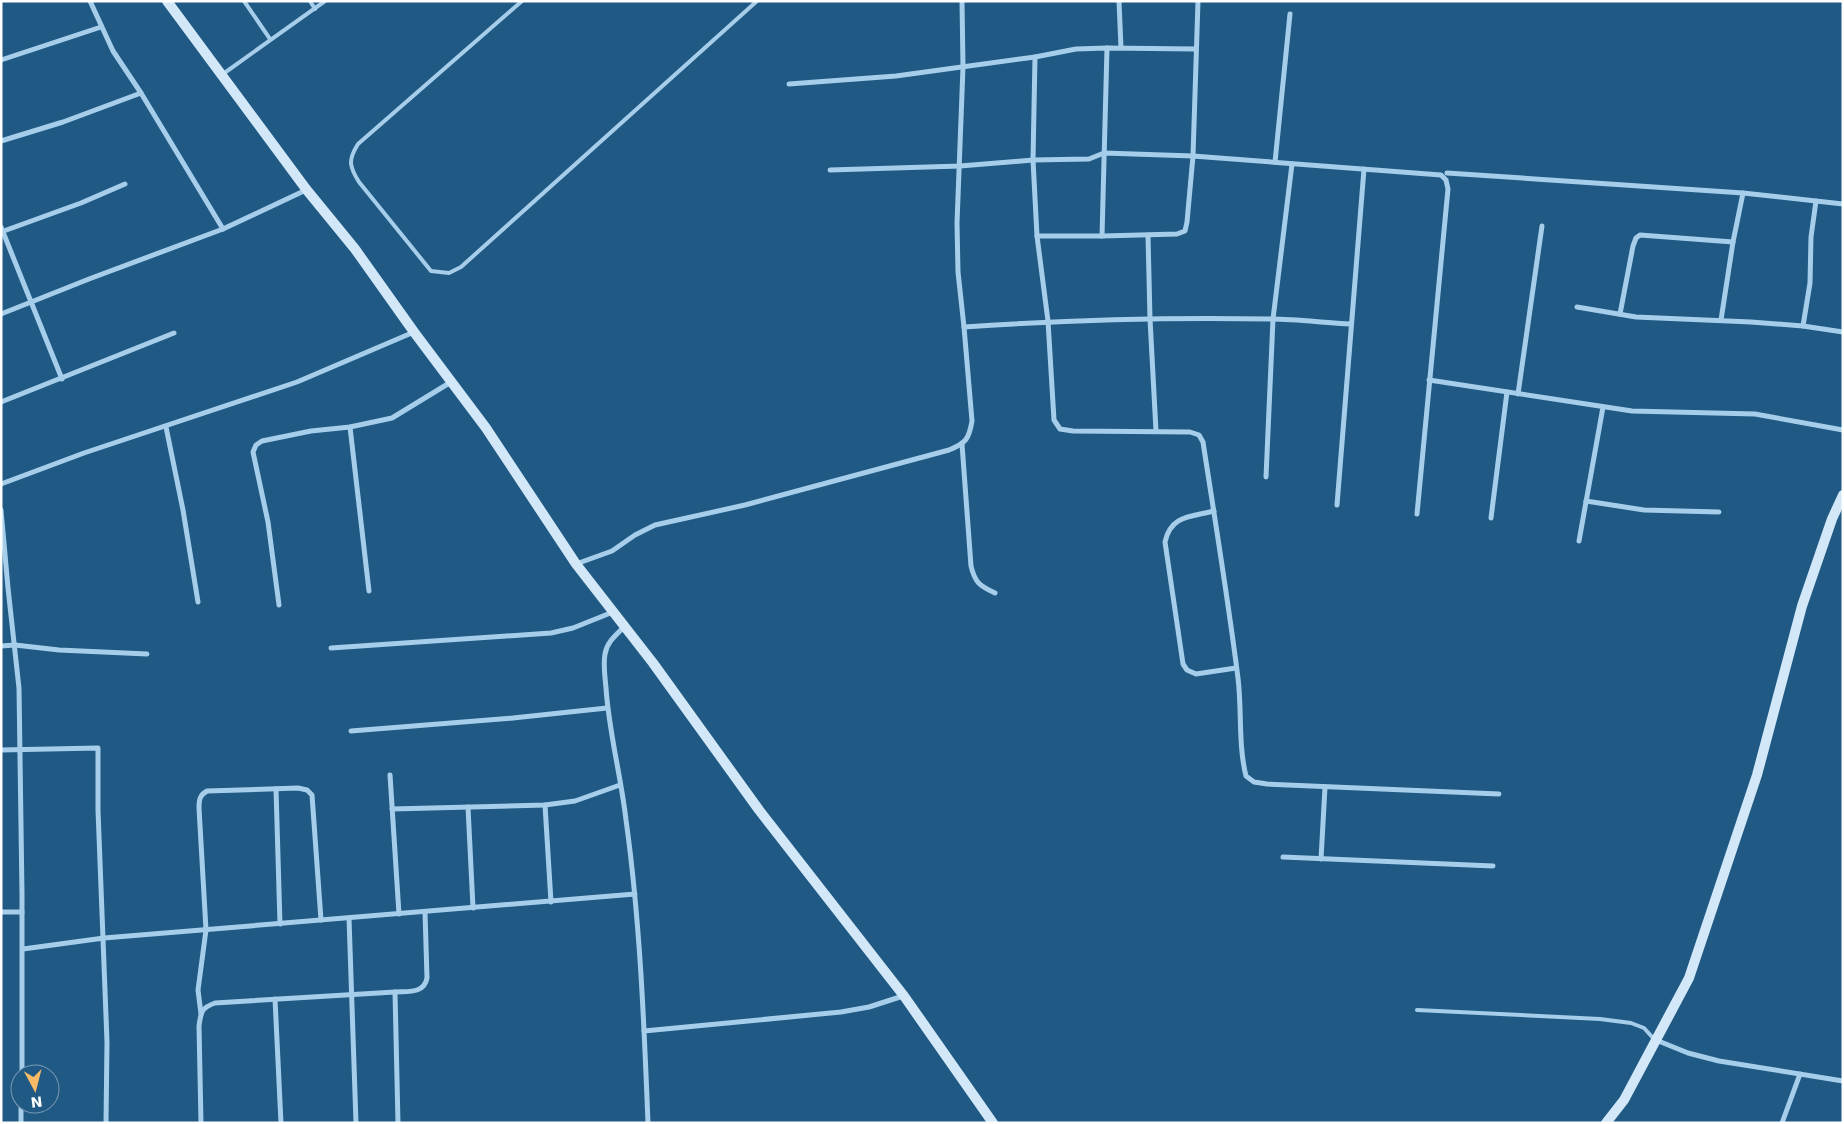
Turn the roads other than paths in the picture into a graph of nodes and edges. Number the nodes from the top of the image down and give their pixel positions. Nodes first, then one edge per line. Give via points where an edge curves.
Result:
1 (90, 1) edge
2 (167, 1) edge
3 (244, 1) edge
4 (310, 1) edge
5 (325, 1) edge
6 (522, 1) edge
7 (757, 1) edge
8 (962, 1) edge
9 (1119, 1) edge
10 (1198, 1) edge
11 (315, 8) junction
12 (1290, 14) dead end
13 (101, 27) junction
14 (270, 39) junction
15 (1107, 48) junction
16 (1121, 48) junction
17 (1196, 49) junction
18 (1035, 57) junction
19 (1, 60) edge
20 (963, 67) junction
21 (222, 74) junction
22 (789, 84) dead end
23 (141, 94) junction
24 (1, 141) edge
25 (1104, 153) junction
26 (1193, 156) junction
27 (1033, 160) junction
28 (1275, 162) junction
29 (1292, 164) junction
30 (960, 166) junction
31 (1364, 169) junction
32 (830, 170) dead end
33 (1447, 173) dead end
34 (125, 184) dead end
35 (306, 190) junction
36 (1743, 193) junction
37 (1816, 201) junction
38 (1843, 204) edge
39 (1542, 226) dead end
40 (223, 229) junction
41 (2, 230) edge
42 (1148, 235) junction
43 (1037, 236) junction
44 (1102, 236) junction
45 (1733, 242) junction
46 (32, 302) junction
47 (1577, 307) dead end
48 (1, 314) edge
49 (1620, 314) junction
50 (1150, 318) junction
51 (1273, 319) junction
52 (1721, 320) junction
53 (1048, 321) junction
54 (1351, 324) junction
55 (1803, 326) junction
56 (964, 327) junction
57 (414, 332) junction
58 (1843, 332) edge
59 (174, 333) dead end
60 (62, 379) junction
61 (1429, 380) junction
62 (451, 382) junction
63 (1507, 392) junction
64 (1518, 394) junction
65 (1, 402) edge
66 (1603, 407) junction
67 (166, 427) junction
68 (350, 427) junction
69 (1843, 430) edge
70 (1156, 432) junction
71 (962, 444) junction
72 (1266, 477) dead end
73 (1, 484) edge
74 (1843, 495) edge
75 (1586, 501) junction
76 (1336, 505) dead end
77 (1, 510) edge
78 (1214, 511) junction
79 (1719, 512) dead end
80 (1417, 514) dead end
81 (1491, 518) dead end
82 (1579, 541) dead end
83 (576, 564) junction
84 (368, 591) dead end
85 (995, 593) dead end
86 (198, 602) dead end
87 (279, 605) dead end
88 (614, 612) junction
89 (624, 626) junction
90 (15, 645) junction
91 (1, 646) edge
92 (331, 648) dead end
93 (147, 654) dead end
94 (1236, 668) junction
95 (607, 708) junction
96 (351, 730) dead end
97 (1, 750) edge
98 (20, 750) junction
99 (390, 775) dead end
100 (620, 785) junction
101 (1325, 787) junction
102 (276, 789) junction
103 (1500, 794) dead end
104 (545, 805) junction
105 (468, 808) junction
106 (392, 809) junction
107 (1283, 857) dead end
108 (1321, 859) junction
109 (1493, 866) dead end
110 (635, 894) junction
111 (551, 902) junction
112 (473, 908) junction
113 (1, 912) edge
114 (22, 912) junction
115 (425, 912) junction
116 (399, 914) junction
117 (349, 918) junction
118 (321, 920) junction
119 (280, 924) junction
120 (206, 930) junction
121 (104, 938) junction
122 (23, 949) junction
123 (395, 992) junction
124 (351, 995) junction
125 (904, 996) junction
126 (275, 999) junction
127 (1417, 1010) dead end
128 (201, 1014) junction
129 (644, 1031) junction
130 (1656, 1040) junction
131 (22, 1064) edge
132 (1800, 1074) junction
133 (1843, 1081) edge
134 (106, 1123) edge
135 (201, 1123) edge
136 (280, 1123) edge
137 (356, 1123) edge
138 (398, 1123) edge
139 (648, 1123) edge
140 (993, 1123) edge
141 (1606, 1123) edge
142 (1782, 1123) edge

1 - 13 street
2 - 21 street
3 - 14 lane
4 - 11 lane
5 - 11 lane
6 - 7 lane via 358,144 351,155 351,169 359,182 431,271 449,274 461,267
8 - 20 street
9 - 16 street
10 - 17 street
11 - 14 lane
12 - 28 street
13 - 19 street
13 - 23 street via 112,51
14 - 21 lane
15 - 16 street
15 - 18 street via 1076,49
15 - 25 street
16 - 17 street
17 - 26 street
18 - 20 street
18 - 27 street
20 - 22 street
20 - 30 street
21 - 35 street
23 - 24 street
23 - 40 street
25 - 26 street
25 - 27 street via 1089,159
25 - 44 street
26 - 28 street
26 - 42 street via 1185,231
27 - 30 street
27 - 43 street
28 - 29 street
29 - 31 street
29 - 51 street
30 - 32 street
30 - 56 street via 958,272
31 - 54 street
31 - 61 street via 1441,175 1446,180 1448,189
33 - 36 street
34 - 41 street
35 - 40 street
35 - 57 street via 355,249
36 - 37 street
36 - 45 street
37 - 38 street
37 - 55 street via 1810,283
39 - 64 street
40 - 46 street
41 - 46 street
42 - 44 street
42 - 50 street
43 - 44 street
43 - 53 street
45 - 49 street via 1640,235 1633,246
45 - 52 street
46 - 48 street
46 - 60 street
47 - 49 street
49 - 52 street
50 - 51 street
50 - 53 street
50 - 70 street
51 - 54 street
51 - 72 street
52 - 55 street
53 - 56 street
53 - 70 street via 1052,406 1054,420 1060,429 1073,432
54 - 76 street
55 - 58 street
56 - 71 street via 972,421 970,435
57 - 62 street
57 - 67 street via 297,382
59 - 60 street
60 - 65 street
61 - 63 street
61 - 80 street
62 - 68 street via 392,418
62 - 83 street via 486,428
63 - 64 street
63 - 81 street
64 - 66 street
66 - 69 street via 1632,411 1755,414
66 - 75 street
67 - 73 street
67 - 86 street
68 - 84 street
68 - 87 street via 262,441 253,452 268,522
70 - 78 street via 1199,435 1203,442
71 - 83 street via 745,505 655,525 612,550
71 - 85 street via 971,566 974,578 982,587
74 - 130 street via 1802,606 1757,775 1689,978
75 - 79 street via 1644,510
75 - 82 street
77 - 90 street
78 - 94 street
78 - 94 street via 1177,520 1167,531 1165,542 1183,664 1196,674
83 - 88 street
88 - 89 street
88 - 92 street via 551,633
89 - 95 street via 610,641 605,654
89 - 125 street via 759,810
90 - 91 street
90 - 93 street
90 - 98 street
94 - 101 street via 1246,776 1254,782 1267,784
95 - 96 street
95 - 100 street
97 - 98 street
98 - 114 street
98 - 121 street via 98,748
99 - 106 street
100 - 104 street via 575,802
100 - 110 street
101 - 103 street
101 - 108 street
102 - 118 street via 298,788 312,795
102 - 119 street
102 - 120 street via 207,791 199,800
104 - 105 street
104 - 111 street
105 - 106 street
105 - 112 street
106 - 116 street
107 - 108 street
108 - 109 street
110 - 111 street
110 - 129 street
111 - 112 street
112 - 115 street
113 - 114 street
114 - 122 street
115 - 116 street
115 - 123 street via 425,986
116 - 117 street
117 - 118 street
117 - 124 street
118 - 119 street
119 - 120 street
120 - 121 street
120 - 128 street via 198,990
121 - 122 street
121 - 134 street
122 - 131 street
123 - 124 street
123 - 138 street
124 - 126 street
124 - 137 street
125 - 129 street via 840,1012
125 - 140 street
126 - 128 street via 215,1003 206,1006
126 - 136 street
127 - 130 lane via 1608,1020 1644,1028
128 - 135 street
129 - 139 street
130 - 132 street via 1719,1061
130 - 141 street via 1624,1100
132 - 133 street
132 - 142 street

